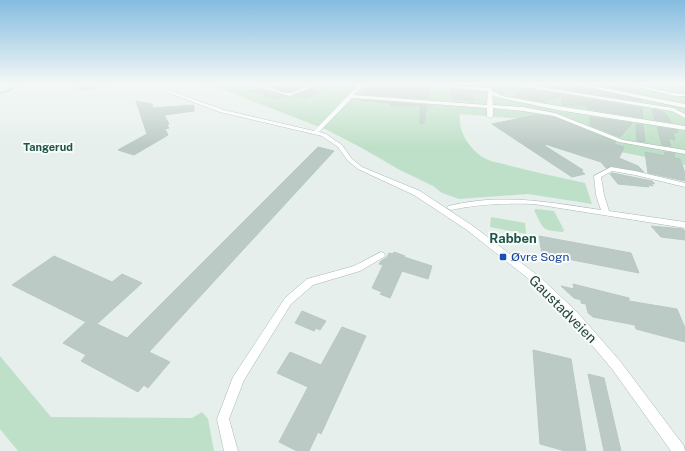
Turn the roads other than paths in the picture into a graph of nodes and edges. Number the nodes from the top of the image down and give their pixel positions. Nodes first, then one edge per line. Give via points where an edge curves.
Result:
1 (205, 105) edge
2 (342, 105) edge
3 (477, 105) edge
4 (544, 105) edge
5 (642, 105) edge
6 (490, 106) junction
7 (685, 106) edge
8 (673, 110) junction
9 (490, 116) dead end
10 (685, 116) edge
11 (685, 128) edge
12 (316, 132) junction
13 (685, 152) edge
14 (685, 185) edge
15 (451, 208) dead end
16 (606, 213) junction
17 (685, 225) edge
18 (381, 255) dead end
19 (231, 451) edge
20 (679, 451) edge

1 - 12 street, Gaustadveien
2 - 12 street
3 - 6 street
4 - 11 street
5 - 8 street
6 - 9 street
6 - 13 street via 523,108 548,114 621,141
7 - 8 street
8 - 10 street
12 - 20 street, Gaustadveien via 340,146 350,160 360,168 430,201 470,228 548,290 612,360
14 - 16 street via 629,172 607,170 597,176
15 - 16 street via 512,201
16 - 17 street
18 - 19 street via 357,269 310,282 288,301 239,377 224,419

